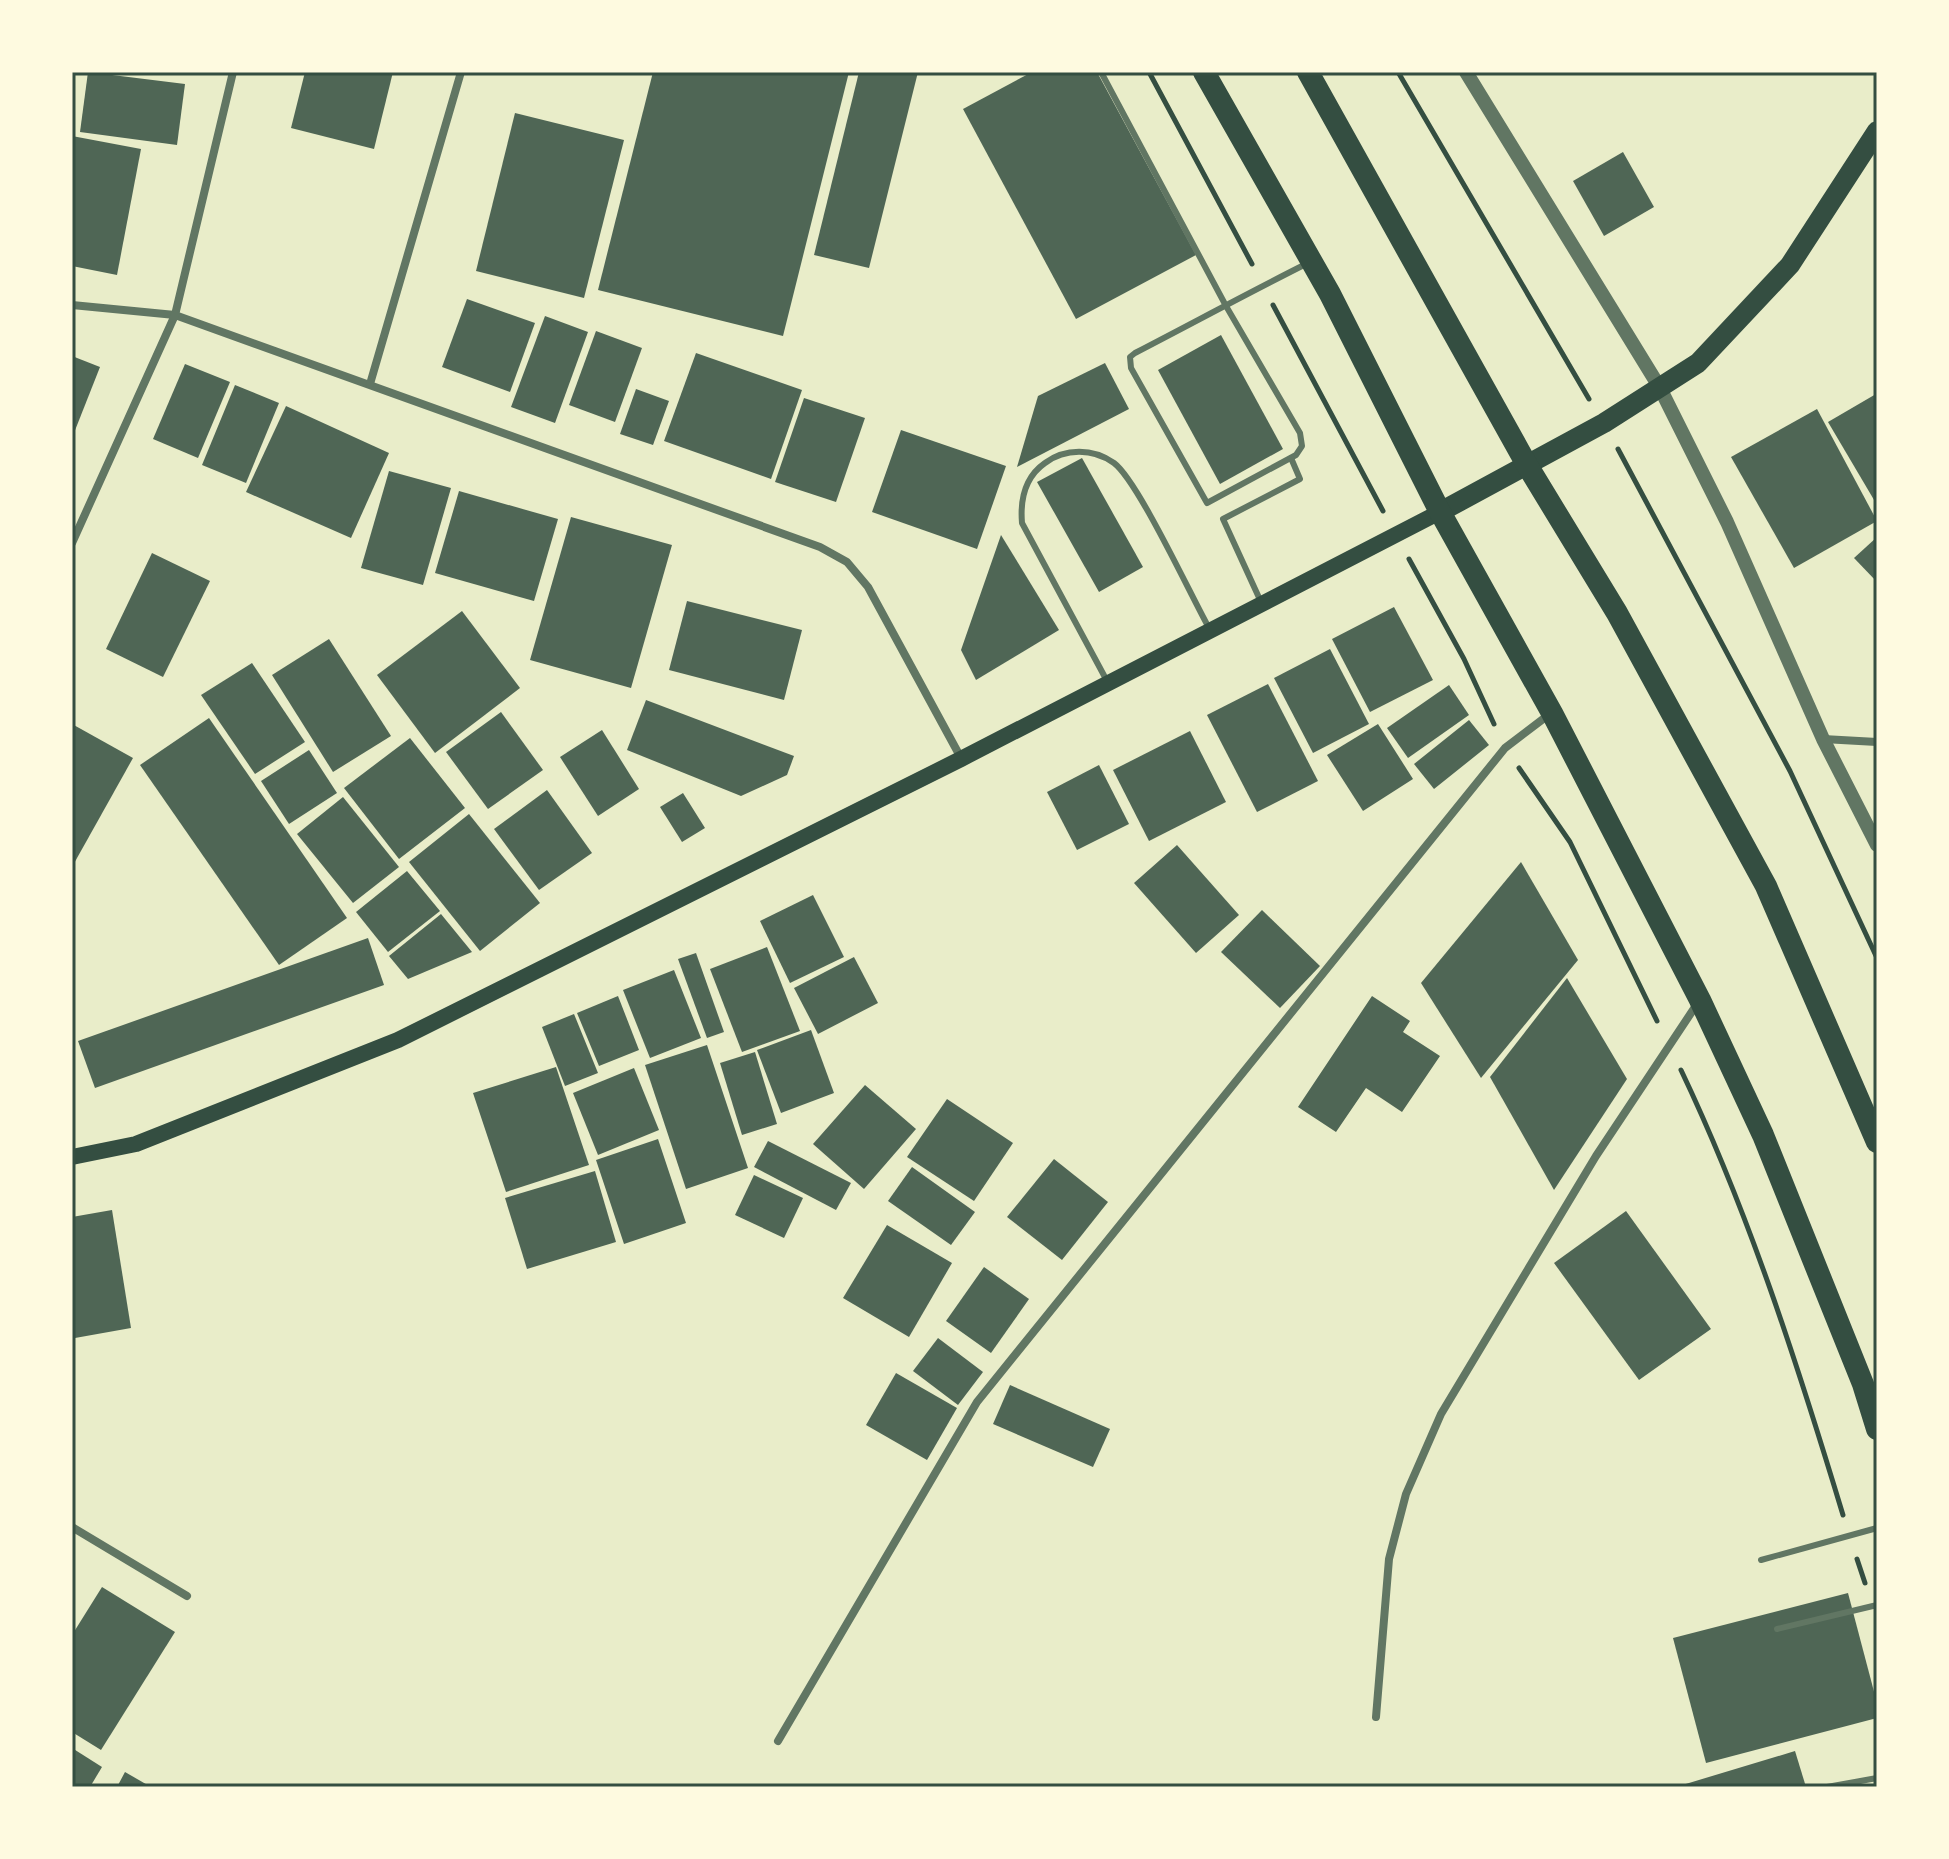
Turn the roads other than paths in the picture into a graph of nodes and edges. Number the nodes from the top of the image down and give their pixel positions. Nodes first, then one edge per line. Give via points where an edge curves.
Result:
1 (233, 72) edge
2 (461, 72) edge
3 (1101, 72) edge
4 (1204, 72) edge
5 (1308, 72) edge
6 (1466, 72) edge
7 (1877, 131) edge
8 (1311, 261) junction
9 (72, 305) edge
10 (1226, 306) junction
11 (175, 315) junction
12 (370, 384) junction
13 (1660, 388) junction
14 (1291, 458) junction
15 (1527, 465) junction
16 (1440, 512) junction
17 (72, 543) edge
18 (1263, 605) junction
19 (1211, 632) junction
20 (1109, 684) junction
21 (1552, 713) junction
22 (1823, 739) junction
23 (1877, 742) edge
24 (961, 759) junction
25 (1877, 845) edge
26 (1700, 1000) junction
27 (1877, 1142) edge
28 (72, 1157) edge
29 (1877, 1429) edge
30 (72, 1527) edge
31 (1877, 1528) edge
32 (1761, 1560) dead end
33 (187, 1596) dead end
34 (1875, 1606) edge
35 (1777, 1629) dead end
36 (1376, 1717) dead end
37 (778, 1741) dead end
38 (1877, 1778) edge
39 (1827, 1787) edge

1 - 11 street
2 - 12 street
3 - 10 lane
4 - 8 highway
5 - 15 highway
6 - 13 street
7 - 13 main road via 1790,265 1698,363
8 - 10 lane
8 - 16 highway
9 - 11 street
10 - 14 lane via 1300,433 1302,446
10 - 14 lane via 1135,353 1131,368 1207,503
11 - 12 street
11 - 17 street
12 - 24 street via 820,547 847,562 868,587
13 - 15 main road
13 - 22 street via 1727,522
14 - 18 lane via 1300,479 1223,519
15 - 16 main road
15 - 27 highway via 1617,613 1766,886
16 - 18 main road
16 - 21 highway
18 - 19 main road
19 - 20 main road
19 - 20 lane via 1124,473 1100,455 1084,451 1053,457 1030,477 1020,507 1022,523
20 - 24 main road
21 - 26 highway
21 - 37 street via 1505,748 977,1402
22 - 23 street
22 - 25 street
24 - 28 main road via 398,1040 136,1144
26 - 29 highway via 1763,1135
26 - 36 street via 1596,1156 1441,1414 1406,1494 1389,1559
30 - 33 street
31 - 32 lane
34 - 35 lane
38 - 39 lane

